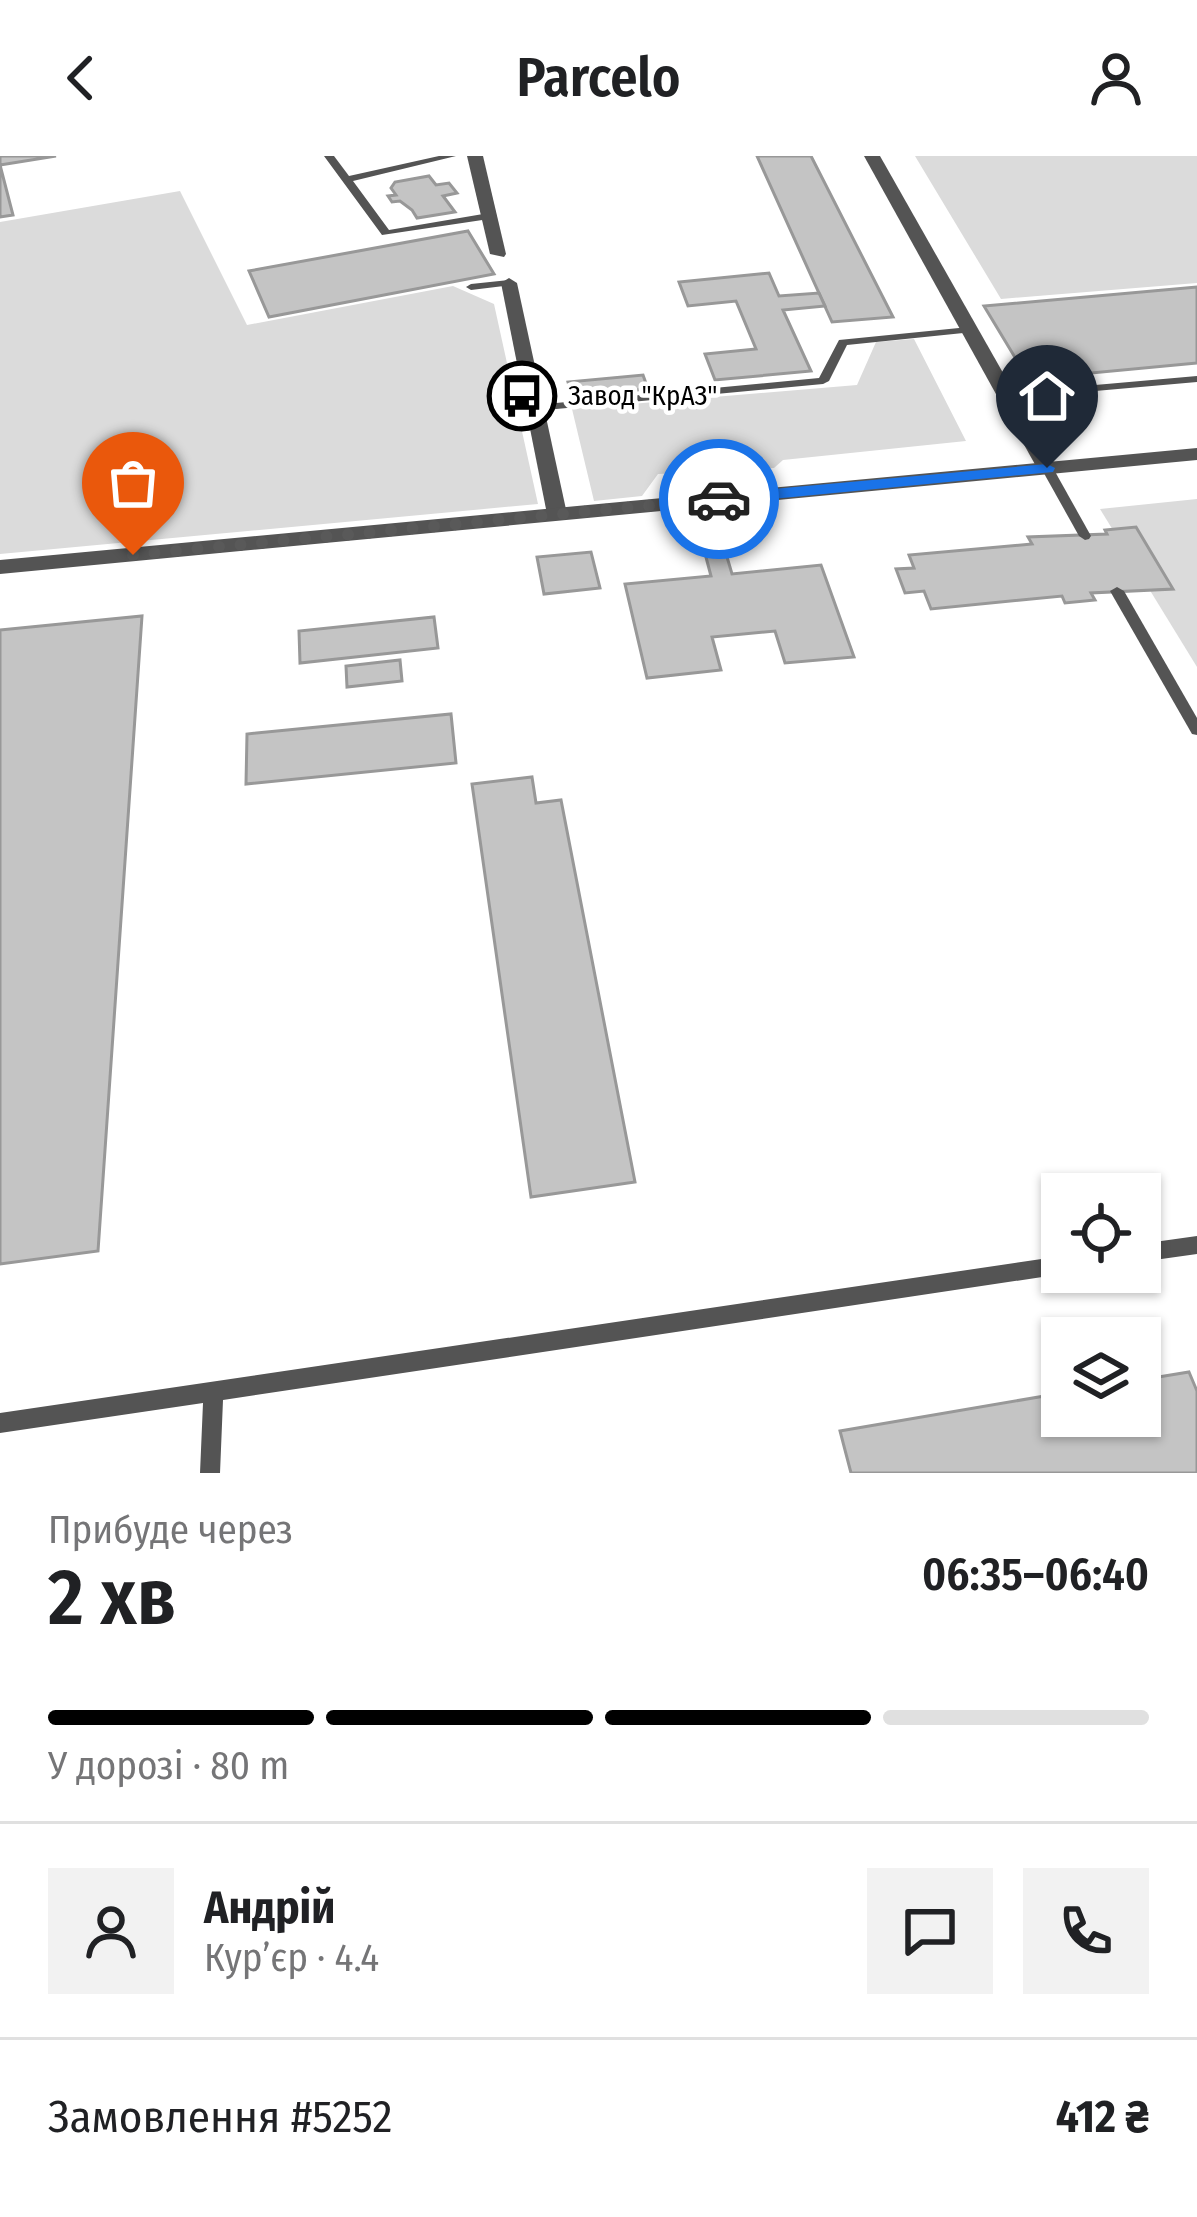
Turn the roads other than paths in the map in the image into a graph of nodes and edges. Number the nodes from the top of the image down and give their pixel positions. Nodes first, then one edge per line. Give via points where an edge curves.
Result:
1 (329, 156) edge
2 (451, 156) edge
3 (475, 156) edge
4 (872, 156) edge
5 (346, 180) junction
6 (489, 215) junction
7 (498, 254) dead end
8 (509, 283) joint
9 (471, 287) dead end
10 (969, 330) junction
11 (1197, 380) edge
12 (1006, 396) junction
13 (536, 407) junction
14 (1197, 454) edge
15 (1047, 468) junction
16 (557, 514) junction
17 (1085, 536) dead end
18 (0, 567) edge
19 (1117, 591) dead end
20 (1197, 730) edge
21 (1197, 1245) edge
22 (1161, 1250) edge
23 (1041, 1268) edge
24 (213, 1391) junction
25 (0, 1423) edge
26 (210, 1473) edge

1 - 5 lane
2 - 5 lane
3 - 6 street
4 - 10 street
5 - 6 lane via 386,233
6 - 7 street
8 - 9 lane
8 - 13 street
10 - 12 street
10 - 13 lane via 843,342 823,381
11 - 12 lane
12 - 15 street
13 - 16 street
14 - 15 street
15 - 16 street
15 - 17 lane
16 - 18 street
19 - 20 lane
21 - 22 lane
23 - 24 lane
24 - 25 lane
24 - 26 lane

